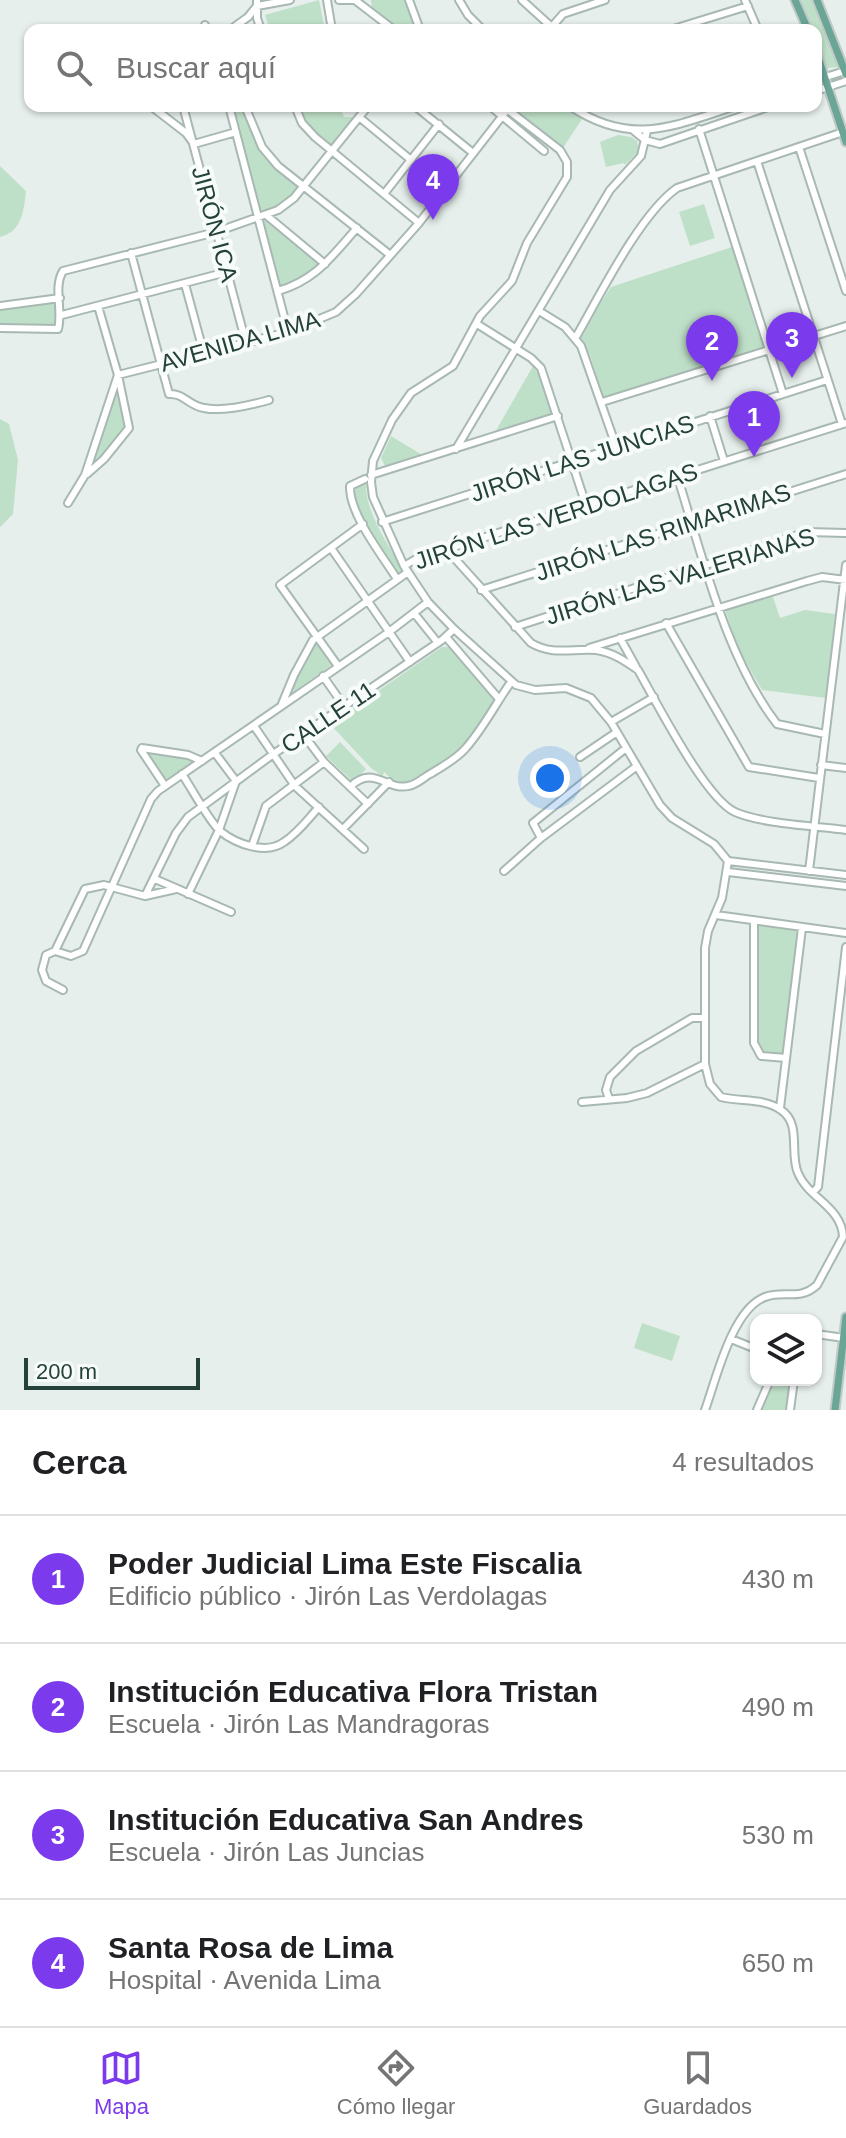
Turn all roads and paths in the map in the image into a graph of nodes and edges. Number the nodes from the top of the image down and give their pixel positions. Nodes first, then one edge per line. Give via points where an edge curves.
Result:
1 (290, 0) edge
2 (327, 0) edge
3 (339, 0) edge
4 (354, 0) edge
5 (409, 0) edge
6 (459, 0) edge
7 (522, 0) edge
8 (605, 0) edge
9 (795, 0) edge
10 (817, 0) edge
11 (257, 3) edge
12 (747, 3) edge
13 (238, 24) edge
14 (259, 24) edge
15 (331, 24) edge
16 (386, 24) edge
17 (418, 24) edge
18 (477, 24) edge
19 (547, 24) edge
20 (556, 24) edge
21 (687, 24) edge
22 (756, 24) edge
23 (805, 24) edge
24 (822, 67) edge
25 (846, 73) edge
26 (826, 77) junction
27 (822, 78) edge
28 (846, 81) edge
29 (829, 87) junction
30 (822, 89) edge
31 (159, 112) edge
32 (185, 112) edge
33 (231, 112) edge
34 (247, 112) edge
35 (297, 112) edge
36 (363, 112) edge
37 (423, 112) edge
38 (503, 112) edge
39 (505, 112) edge
40 (505, 112) edge
41 (581, 112) edge
42 (717, 112) edge
43 (752, 112) edge
44 (359, 117) junction
45 (439, 124) junction
46 (699, 129) junction
47 (634, 131) junction
48 (647, 131) junction
49 (236, 132) junction
50 (843, 132) junction
51 (645, 140) junction
52 (846, 142) edge
53 (194, 144) junction
54 (799, 147) junction
55 (332, 150) junction
56 (544, 151) dead end
57 (473, 153) junction
58 (411, 160) junction
59 (757, 161) junction
60 (712, 175) junction
61 (303, 186) junction
62 (384, 194) junction
63 (262, 216) junction
64 (419, 223) junction
65 (357, 228) junction
66 (216, 232) junction
67 (131, 253) junction
68 (389, 254) junction
69 (325, 264) junction
70 (227, 272) junction
71 (185, 284) junction
72 (278, 291) junction
73 (846, 291) edge
74 (142, 295) junction
75 (60, 298) junction
76 (0, 306) edge
77 (98, 306) junction
78 (539, 311) junction
79 (62, 315) junction
80 (477, 324) junction
81 (846, 326) edge
82 (0, 328) edge
83 (288, 332) junction
84 (813, 336) junction
85 (576, 337) junction
86 (246, 343) junction
87 (517, 350) junction
88 (769, 350) junction
89 (204, 354) junction
90 (159, 365) junction
91 (118, 375) junction
92 (827, 380) junction
93 (783, 394) junction
94 (269, 400) dead end
95 (602, 402) junction
96 (558, 416) junction
97 (710, 416) junction
98 (844, 424) edge
99 (616, 446) junction
100 (456, 449) junction
101 (572, 461) junction
102 (724, 461) junction
103 (846, 474) edge
104 (85, 475) junction
105 (677, 475) junction
106 (368, 477) junction
107 (68, 503) dead end
108 (586, 505) junction
109 (382, 522) junction
110 (692, 522) junction
111 (363, 524) junction
112 (846, 533) edge
113 (331, 548) junction
114 (447, 550) junction
115 (846, 565) edge
116 (706, 566) junction
117 (406, 569) junction
118 (397, 579) junction
119 (845, 580) edge
120 (481, 590) junction
121 (367, 602) junction
122 (428, 602) junction
123 (720, 609) junction
124 (414, 613) junction
125 (666, 623) junction
126 (515, 627) junction
127 (454, 629) junction
128 (389, 632) junction
129 (317, 637) junction
130 (446, 637) junction
131 (620, 638) junction
132 (438, 643) junction
133 (586, 650) junction
134 (410, 662) junction
135 (338, 666) junction
136 (638, 670) junction
137 (323, 676) junction
138 (511, 682) junction
139 (654, 697) junction
140 (499, 699) junction
141 (282, 705) junction
142 (344, 706) junction
143 (611, 722) junction
144 (254, 726) junction
145 (617, 732) junction
146 (303, 734) junction
147 (825, 734) junction
148 (626, 748) junction
149 (215, 753) junction
150 (272, 755) junction
151 (580, 757) dead end
152 (202, 761) junction
153 (324, 762) junction
154 (821, 765) junction
155 (637, 766) junction
156 (846, 768) edge
157 (182, 774) junction
158 (819, 778) junction
159 (236, 781) junction
160 (389, 782) junction
161 (165, 786) junction
162 (295, 786) junction
163 (350, 787) junction
164 (368, 804) junction
165 (204, 806) junction
166 (319, 807) junction
167 (814, 826) junction
168 (343, 829) junction
169 (219, 830) junction
170 (846, 830) edge
171 (541, 838) junction
172 (252, 846) junction
173 (364, 849) dead end
174 (728, 861) junction
175 (504, 871) dead end
176 (809, 871) junction
177 (728, 872) junction
178 (846, 875) edge
179 (155, 879) junction
180 (114, 886) junction
181 (846, 886) edge
182 (176, 889) junction
183 (188, 894) junction
184 (145, 896) junction
185 (231, 912) dead end
186 (716, 915) junction
187 (754, 921) junction
188 (802, 928) junction
189 (846, 933) edge
190 (846, 947) edge
191 (55, 951) junction
192 (63, 990) dead end
193 (704, 1018) junction
194 (835, 1042) junction
195 (846, 1044) edge
196 (786, 1058) junction
197 (705, 1064) junction
198 (609, 1099) junction
199 (582, 1102) dead end
200 (780, 1108) junction
201 (813, 1192) junction
202 (846, 1317) edge
203 (822, 1335) edge
204 (844, 1338) junction
205 (731, 1339) junction
206 (750, 1347) edge
207 (767, 1386) edge
208 (793, 1386) edge
209 (705, 1410) edge
210 (757, 1410) edge
211 (790, 1410) edge
212 (835, 1410) edge

1 - 11 street
2 - 15 street
3 - 4 street
4 - 16 street
5 - 17 street
6 - 18 street
7 - 19 street
8 - 20 street via 563,14
9 - 23 main road
10 - 25 main road
11 - 13 street
11 - 14 street
12 - 21 street
12 - 22 street
24 - 26 main road
25 - 26 street
26 - 27 street
26 - 29 main road
28 - 29 street
29 - 30 street
29 - 50 main road
31 - 53 street
32 - 53 street, JIRÓN ICA
33 - 49 street
34 - 61 street via 262,147
35 - 55 street via 302,123
36 - 44 street
37 - 45 street
38 - 57 street, AVENIDA LIMA
39 - 56 street
40 - 80 street via 560,150 567,177 527,243 512,281
41 - 47 street via 606,126
42 - 48 street
43 - 46 street
44 - 55 street
44 - 58 street
45 - 57 street
45 - 58 street
46 - 51 street via 660,144
46 - 60 street
47 - 48 street
47 - 51 street
48 - 51 street
49 - 53 street
49 - 63 street
50 - 52 main road
50 - 54 street
51 - 78 street via 641,156 617,179
53 - 66 street, JIRÓN ICA
54 - 59 street
54 - 73 street
55 - 61 street
55 - 62 street
57 - 64 street, AVENIDA LIMA
58 - 62 street
59 - 60 street
59 - 84 street
60 - 85 street via 677,188 656,206
60 - 88 street
61 - 63 street via 286,205
61 - 65 street
62 - 64 street
63 - 66 street
63 - 69 street
63 - 72 street
64 - 68 street, AVENIDA LIMA
65 - 68 street
65 - 69 street
66 - 67 street
66 - 70 street, JIRÓN ICA
67 - 74 street
67 - 75 street via 63,271
68 - 83 street, AVENIDA LIMA via 336,312
69 - 72 street via 300,285
70 - 71 street
70 - 86 street, JIRÓN ICA
71 - 74 street
71 - 89 street
72 - 83 street
74 - 77 street
74 - 90 street
75 - 76 street
75 - 79 street
77 - 79 street
77 - 91 street
78 - 85 street
78 - 87 street
79 - 82 street via 58,329
80 - 87 street
80 - 106 street via 453,366 411,393 397,412
81 - 84 street
83 - 86 street, AVENIDA LIMA
84 - 88 street
84 - 92 street
85 - 95 street
86 - 89 street, AVENIDA LIMA
87 - 96 street via 541,368
87 - 100 street
88 - 93 street
88 - 95 street
89 - 90 street, AVENIDA LIMA
90 - 91 street, AVENIDA LIMA
90 - 94 street via 169,394 204,408
91 - 104 street
91 - 104 street via 129,428
92 - 93 street, JIRÓN LAS JUNCIAS
92 - 98 street
93 - 97 street, JIRÓN LAS JUNCIAS
95 - 99 street
96 - 100 street
96 - 101 street
97 - 99 street, JIRÓN LAS JUNCIAS
97 - 102 street
98 - 102 street, JIRÓN LAS VERDOLAGAS
99 - 101 street, JIRÓN LAS JUNCIAS
100 - 106 street
101 - 108 street
101 - 109 street, JIRÓN LAS JUNCIAS
102 - 105 street, JIRÓN LAS VERDOLAGAS
103 - 110 street, JIRÓN LAS RIMARIMAS
104 - 107 street
105 - 108 street, JIRÓN LAS VERDOLAGAS
105 - 110 street
106 - 109 street
106 - 111 street via 350,490
108 - 114 street, JIRÓN LAS VERDOLAGAS
109 - 117 street
110 - 116 street
110 - 120 street, JIRÓN LAS RIMARIMAS
111 - 113 street
111 - 118 street
112 - 116 street, JIRÓN LAS VALERIANAS via 807,532
113 - 121 street
113 - 129 street via 280,585
114 - 117 street, JIRÓN LAS VERDOLAGAS
114 - 120 street
115 - 119 street
116 - 123 street
116 - 126 street, JIRÓN LAS VALERIANAS
117 - 118 street, JIRÓN LAS VERDOLAGAS
117 - 122 street
118 - 121 street, JIRÓN LAS VERDOLAGAS
119 - 123 street via 822,577
119 - 147 street
120 - 126 street
121 - 128 street
121 - 129 street, JIRÓN LAS VERDOLAGAS
122 - 124 street
122 - 127 street
123 - 125 street
123 - 147 street via 731,645 774,721 781,727
124 - 128 street
124 - 132 street
125 - 131 street
125 - 158 street via 749,767
126 - 133 street via 540,648
127 - 130 street, CALLE 11
127 - 138 street
128 - 134 street
128 - 135 street
129 - 135 street
129 - 141 street
130 - 132 street, CALLE 11
130 - 140 street
131 - 133 street
131 - 136 street
132 - 134 street, CALLE 11
133 - 136 street via 611,654
134 - 142 street, CALLE 11
135 - 137 street
136 - 139 street
137 - 141 street
137 - 142 street
138 - 140 street
138 - 143 street via 528,689 575,690 596,702
139 - 143 street
139 - 167 street via 718,801 742,815
140 - 160 street via 455,757 409,786
141 - 144 street
142 - 146 street, CALLE 11
143 - 145 street
144 - 149 street
144 - 150 street
145 - 148 street
145 - 151 street
146 - 150 street, CALLE 11
146 - 153 street
147 - 154 street
148 - 155 street
148 - 171 street via 533,823
149 - 152 street
149 - 159 street
150 - 159 street, CALLE 11
150 - 162 street
152 - 157 street
152 - 161 street via 142,748
153 - 162 street
153 - 163 street
154 - 156 street
154 - 158 street
155 - 171 street
155 - 174 street via 665,811 714,844
157 - 161 street
157 - 165 street
158 - 167 street
159 - 165 street, CALLE 11
159 - 169 street
160 - 163 street via 367,777
160 - 164 street
161 - 180 street via 151,799
162 - 166 street
162 - 172 street via 266,806
163 - 164 street
164 - 168 street
165 - 169 street
165 - 179 street, CALLE 11 via 183,823
166 - 168 street
166 - 172 street via 284,843
167 - 170 street
167 - 176 street
168 - 173 street
169 - 172 street
169 - 183 street
171 - 175 street
174 - 176 street
174 - 177 street
176 - 178 street
177 - 181 street
177 - 186 street
179 - 182 street
179 - 184 street, CALLE 11
180 - 184 street
180 - 191 street via 82,892
180 - 191 street via 83,951 71,956
182 - 183 street
182 - 184 street
183 - 185 street
186 - 187 street
186 - 193 street via 705,948
187 - 188 street
187 - 196 street via 754,1043 761,1056
188 - 189 street
188 - 196 street
190 - 194 street
191 - 192 street via 46,955 42,970 46,981
193 - 197 street
193 - 198 street via 692,1018 636,1051 610,1077
194 - 195 street
194 - 201 street via 818,1187
196 - 200 street
197 - 198 street via 647,1093
197 - 200 street via 710,1084 721,1097
198 - 199 street
200 - 201 street via 793,1129 797,1173
201 - 205 street via 840,1222 841,1245 812,1290 759,1300
202 - 204 main road
203 - 204 street
204 - 212 main road
205 - 206 street
205 - 209 street
207 - 210 street
208 - 211 street

